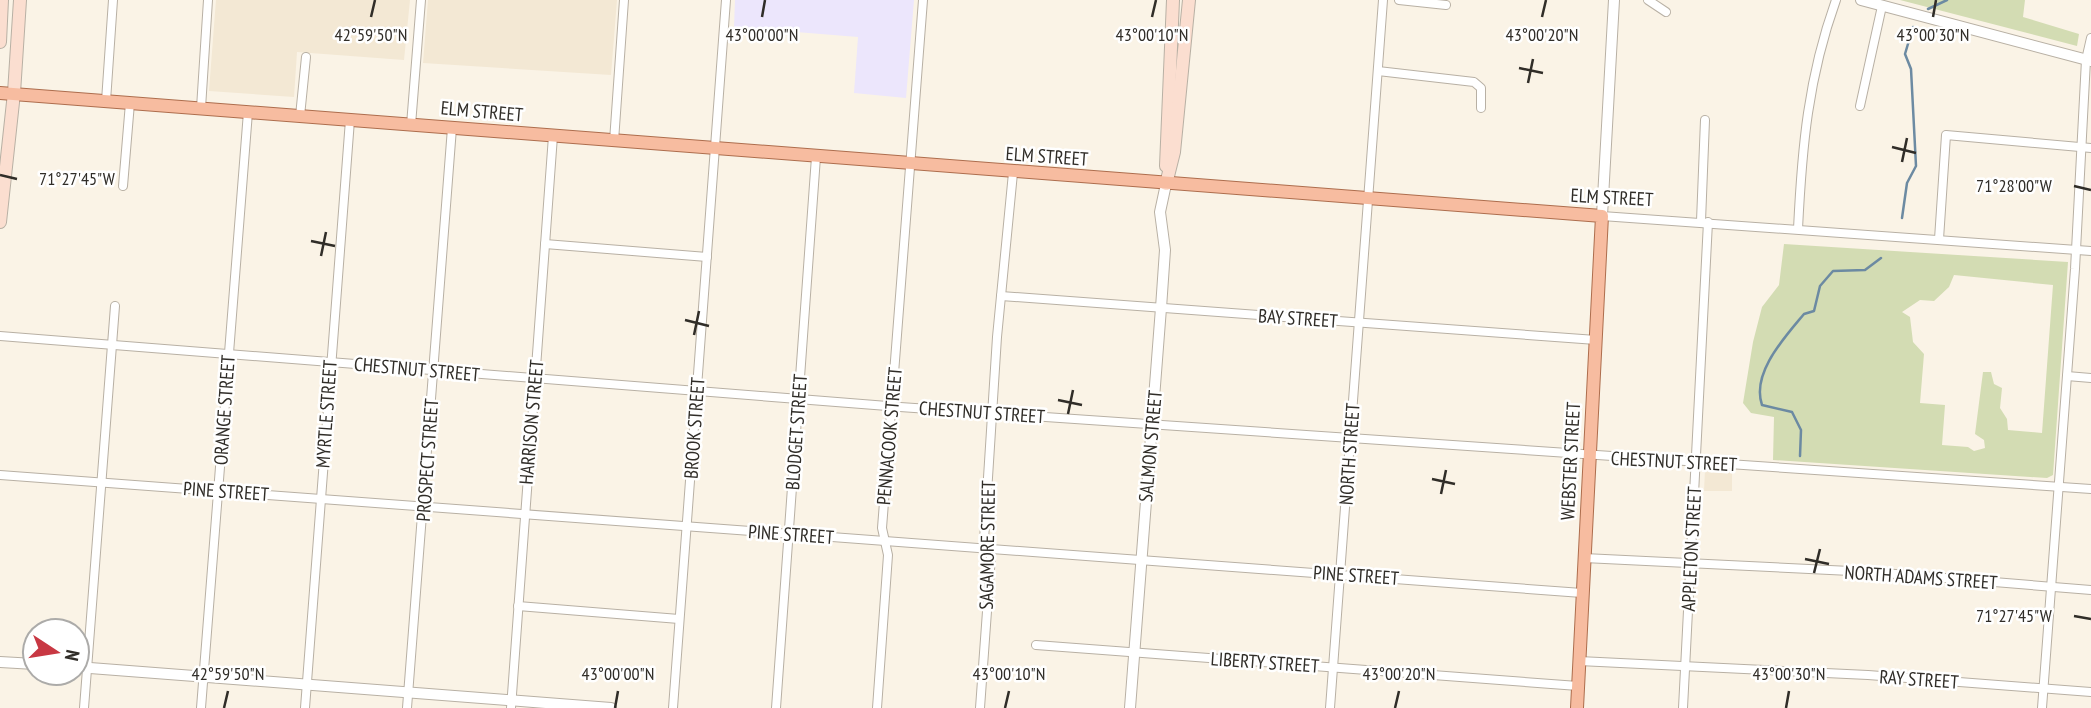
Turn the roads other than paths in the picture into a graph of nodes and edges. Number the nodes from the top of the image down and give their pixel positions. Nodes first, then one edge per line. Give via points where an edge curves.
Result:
1 (2, 0) edge
2 (20, 0) edge
3 (113, 0) edge
4 (208, 0) edge
5 (421, 0) edge
6 (624, 0) edge
7 (726, 0) edge
8 (923, 0) edge
9 (1173, 0) edge
10 (1189, 0) edge
11 (1384, 0) edge
12 (1398, 0) edge
13 (1614, 0) edge
14 (1648, 0) edge
15 (1836, 0) edge
16 (1861, 0) edge
17 (1446, 5) dead end
18 (1882, 6) junction
19 (1666, 12) dead end
20 (2091, 38) edge
21 (0, 41) edge
22 (306, 57) dead end
23 (2088, 61) edge
24 (1378, 71) junction
25 (0, 93) edge
26 (14, 93) junction
27 (106, 101) junction
28 (130, 103) junction
29 (1860, 106) dead end
30 (201, 108) junction
31 (1481, 108) dead end
32 (248, 112) junction
33 (300, 117) junction
34 (350, 120) junction
35 (1705, 120) dead end
36 (411, 125) junction
37 (452, 128) junction
38 (553, 136) junction
39 (614, 141) junction
40 (714, 148) junction
41 (2087, 148) edge
42 (816, 157) junction
43 (911, 164) junction
44 (1013, 173) junction
45 (1166, 184) junction
46 (123, 186) dead end
47 (1368, 200) junction
48 (1602, 216) junction
49 (0, 222) edge
50 (1704, 222) junction
51 (1798, 229) junction
52 (1938, 239) junction
53 (545, 244) junction
54 (2076, 250) junction
55 (2091, 251) edge
56 (706, 257) junction
57 (1000, 296) junction
58 (115, 306) dead end
59 (1161, 308) junction
60 (1359, 323) junction
61 (0, 336) edge
62 (1595, 340) junction
63 (112, 344) junction
64 (229, 354) junction
65 (330, 362) junction
66 (433, 370) junction
67 (2067, 376) junction
68 (2091, 378) edge
69 (535, 379) junction
70 (697, 391) junction
71 (799, 399) junction
72 (891, 406) junction
73 (991, 413) junction
74 (1152, 423) junction
75 (1350, 439) junction
76 (1590, 456) junction
77 (1696, 461) junction
78 (0, 475) edge
79 (100, 482) junction
80 (2059, 486) junction
81 (2091, 489) edge
82 (218, 490) junction
83 (320, 498) junction
84 (423, 506) junction
85 (524, 513) junction
86 (686, 526) junction
87 (789, 534) junction
88 (884, 541) junction
89 (987, 548) junction
90 (1584, 558) junction
91 (1141, 560) junction
92 (1690, 563) junction
93 (1340, 574) junction
94 (2052, 587) junction
95 (2091, 590) edge
96 (1582, 593) junction
97 (518, 606) junction
98 (87, 617) edge
99 (679, 619) junction
100 (1036, 645) dead end
101 (1134, 653) junction
102 (1579, 661) junction
103 (0, 662) edge
104 (21, 663) edge
105 (1333, 667) junction
106 (1685, 667) junction
107 (91, 669) edge
108 (204, 677) junction
109 (307, 686) junction
110 (83, 687) edge
111 (1578, 687) junction
112 (2044, 688) junction
113 (2091, 692) edge
114 (409, 693) junction
115 (511, 704) edge
116 (84, 708) edge
117 (201, 708) edge
118 (305, 708) edge
119 (408, 708) edge
120 (611, 708) edge
121 (673, 708) edge
122 (776, 708) edge
123 (877, 708) edge
124 (980, 708) edge
125 (1130, 708) edge
126 (1330, 708) edge
127 (1577, 708) edge
128 (1683, 708) edge
129 (2042, 708) edge

1 - 21 main road
2 - 26 main road
3 - 27 street
4 - 30 street
5 - 36 street
6 - 39 street
7 - 40 street, BROOK STREET
8 - 43 street, PENNACOOK STREET
9 - 45 main road
10 - 45 main road via 1174,152
11 - 24 street, NORTH STREET
12 - 17 street
13 - 48 street
14 - 19 street
15 - 51 street via 1808,97
16 - 18 street
18 - 23 street
18 - 29 street
20 - 23 street
22 - 33 street
23 - 41 street
24 - 31 street via 1474,82 1481,88
24 - 47 street, NORTH STREET
25 - 26 main road, ELM STREET
26 - 27 main road, ELM STREET
26 - 49 main road
27 - 28 main road, ELM STREET
28 - 30 main road, ELM STREET
28 - 46 street
30 - 32 main road, ELM STREET
32 - 33 main road, ELM STREET
32 - 64 street, ORANGE STREET
33 - 34 main road, ELM STREET
34 - 36 main road, ELM STREET
34 - 65 street, MYRTLE STREET
35 - 50 street, APPLETON STREET
36 - 37 main road, ELM STREET
37 - 38 main road, ELM STREET
37 - 66 street, PROSPECT STREET
38 - 39 main road, ELM STREET
38 - 53 street, HARRISON STREET
39 - 40 main road, ELM STREET
40 - 42 main road, ELM STREET
40 - 56 street, BROOK STREET
41 - 52 street via 1946,135
41 - 54 street
42 - 43 main road, ELM STREET
42 - 71 street, BLODGET STREET
43 - 44 main road, ELM STREET
43 - 72 street, PENNACOOK STREET
44 - 45 main road, ELM STREET
44 - 57 street, SAGAMORE STREET
45 - 47 main road, ELM STREET
45 - 59 street, SALMON STREET via 1160,212 1165,250
47 - 48 main road, ELM STREET
47 - 60 street, NORTH STREET
48 - 50 street, ELM STREET
48 - 62 main road, WEBSTER STREET
50 - 51 street, ELM STREET
50 - 77 street, APPLETON STREET
51 - 52 street, ELM STREET
52 - 54 street, ELM STREET
53 - 56 street
53 - 69 street, HARRISON STREET
54 - 55 street, ELM STREET
54 - 67 street
56 - 70 street, BROOK STREET
57 - 59 street, BAY STREET
57 - 73 street, SAGAMORE STREET
58 - 63 street
59 - 60 street, BAY STREET
59 - 74 street, SALMON STREET
60 - 62 street, BAY STREET
60 - 75 street, NORTH STREET
61 - 63 street, CHESTNUT STREET
62 - 76 main road, WEBSTER STREET
63 - 64 street, CHESTNUT STREET
63 - 79 street
64 - 65 street, CHESTNUT STREET
64 - 82 street, ORANGE STREET
65 - 66 street, CHESTNUT STREET
65 - 83 street, MYRTLE STREET
66 - 69 street, CHESTNUT STREET
66 - 84 street, PROSPECT STREET
67 - 68 street
67 - 80 street
69 - 70 street, CHESTNUT STREET
69 - 85 street, HARRISON STREET
70 - 71 street, CHESTNUT STREET
70 - 86 street, BROOK STREET
71 - 72 street, CHESTNUT STREET
71 - 87 street, BLODGET STREET
72 - 73 street, CHESTNUT STREET
72 - 88 street, PENNACOOK STREET
73 - 74 street, CHESTNUT STREET
73 - 89 street, SAGAMORE STREET
74 - 75 street, CHESTNUT STREET
74 - 91 street, SALMON STREET
75 - 76 street, CHESTNUT STREET
75 - 93 street, NORTH STREET
76 - 77 street, CHESTNUT STREET
76 - 90 main road, WEBSTER STREET
77 - 80 street, CHESTNUT STREET
77 - 92 street, APPLETON STREET
78 - 79 street, PINE STREET
79 - 82 street, PINE STREET
79 - 98 street
80 - 81 street, CHESTNUT STREET
80 - 94 street
82 - 83 street, PINE STREET
82 - 108 street, ORANGE STREET
83 - 84 street, PINE STREET
83 - 109 street, MYRTLE STREET
84 - 85 street, PINE STREET
84 - 114 street, PROSPECT STREET
85 - 86 street, PINE STREET
85 - 97 street, HARRISON STREET
86 - 87 street, PINE STREET
86 - 99 street, BROOK STREET
87 - 88 street, PINE STREET
87 - 122 street, BLODGET STREET
88 - 89 street, PINE STREET
88 - 123 street, PENNACOOK STREET via 888,555
89 - 91 street, PINE STREET
89 - 124 street, SAGAMORE STREET via 991,556
90 - 92 street, NORTH ADAMS STREET
90 - 96 main road, WEBSTER STREET
91 - 93 street, PINE STREET
91 - 101 street, SALMON STREET
92 - 94 street, NORTH ADAMS STREET
92 - 106 street, APPLETON STREET
93 - 96 street, PINE STREET
93 - 105 street, NORTH STREET
94 - 95 street, NORTH ADAMS STREET
94 - 112 street
96 - 102 main road, WEBSTER STREET
97 - 99 street
97 - 115 street, HARRISON STREET
99 - 121 street, BROOK STREET
100 - 101 street, LIBERTY STREET
101 - 105 street, LIBERTY STREET
101 - 125 street, SALMON STREET
102 - 106 street, RAY STREET
102 - 111 main road, WEBSTER STREET
103 - 104 street
105 - 111 street, LIBERTY STREET
105 - 126 street, NORTH STREET
106 - 112 street, RAY STREET
106 - 128 street, APPLETON STREET
107 - 108 street
108 - 109 street
108 - 117 street, ORANGE STREET
109 - 114 street
109 - 118 street, MYRTLE STREET
110 - 116 street
111 - 127 main road, WEBSTER STREET
112 - 113 street, RAY STREET
112 - 129 street
114 - 115 street
114 - 119 street, PROSPECT STREET
115 - 120 street

